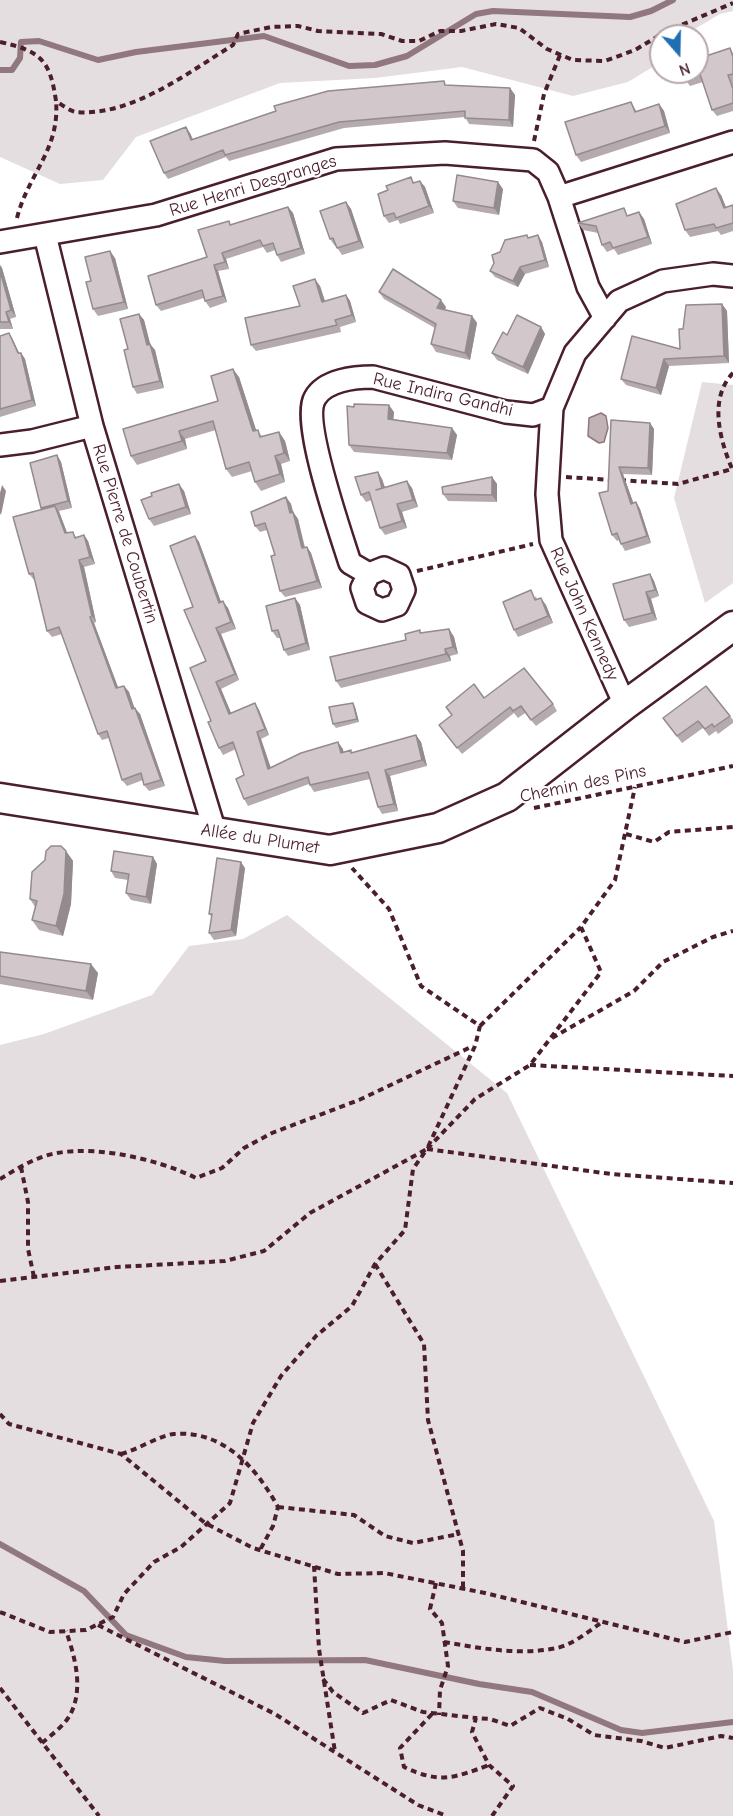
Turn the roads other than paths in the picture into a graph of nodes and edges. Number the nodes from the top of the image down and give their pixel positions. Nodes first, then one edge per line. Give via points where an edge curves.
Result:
1 (733, 142) edge
2 (559, 197) junction
3 (45, 235) junction
4 (6, 241) edge
5 (733, 276) edge
6 (605, 318) junction
7 (552, 408) junction
8 (92, 426) junction
9 (0, 445) edge
10 (369, 573) junction
11 (733, 626) edge
12 (625, 705) junction
13 (0, 798) edge
14 (215, 832) junction

1 - 2 street
2 - 3 street, Rue Henri Desgranges via 548,172 533,160 446,153 336,159 156,215
2 - 6 street via 588,287
3 - 4 street, Rue Henri Desgranges
3 - 8 street, Rue Pierre de Coubertin
5 - 6 street, Rue John Kennedy via 712,274 663,281 619,301
6 - 7 street, Rue John Kennedy via 575,353
7 - 10 street, Rue Indira Gandhi via 533,415 506,412 373,377 355,377 328,386 314,398 311,419 316,449 350,563
7 - 12 street, Rue John Kennedy via 548,476 551,540
8 - 9 street
8 - 14 street, Rue Pierre de Coubertin
10 - 10 street via 362,588 368,603 382,610 397,604 404,590 399,575 384,568
11 - 12 street, Allée du Plumet
12 - 14 street, Allée du Plumet via 507,797 438,828 335,849
13 - 14 street, Allée du Plumet

